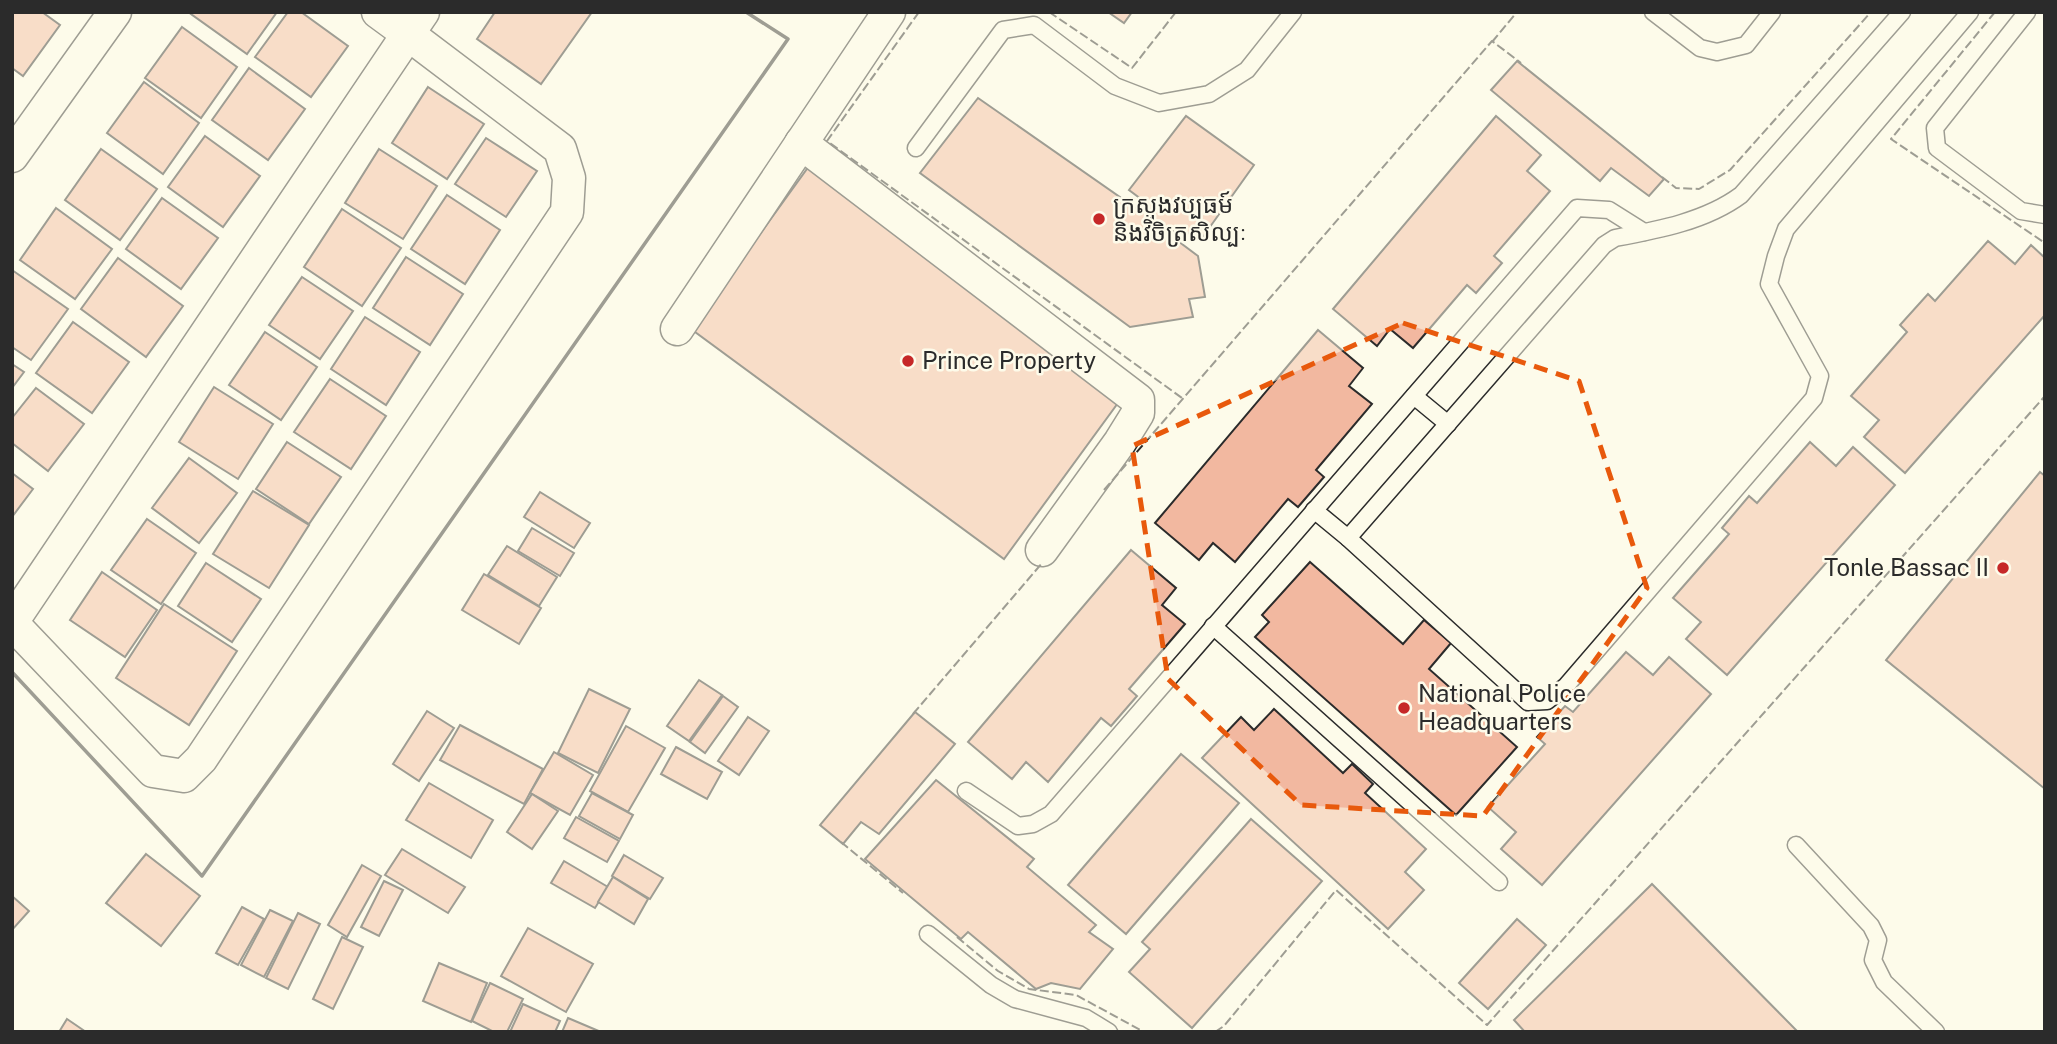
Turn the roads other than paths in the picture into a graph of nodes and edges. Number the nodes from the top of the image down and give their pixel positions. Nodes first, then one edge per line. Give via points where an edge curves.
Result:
1 (115, 12) edge
2 (378, 12) edge
3 (889, 12) edge
4 (1293, 12) edge
5 (1653, 12) edge
6 (1772, 12) edge
7 (1902, 12) edge
8 (1970, 12) edge
9 (2027, 12) edge
10 (416, 23) edge
11 (801, 143) junction
12 (916, 148) dead end
13 (12, 156) edge
14 (2045, 215) edge
15 (1644, 232) junction
16 (677, 329) dead end
17 (1414, 396) junction
18 (1448, 424) junction
19 (1314, 510) junction
20 (1349, 538) junction
21 (1042, 550) dead end
22 (12, 622) edge
23 (1213, 626) junction
24 (966, 791) dead end
25 (1796, 845) dead end
26 (1499, 882) dead end
27 (928, 934) dead end
28 (1109, 1032) edge
29 (1937, 1032) edge

1 - 13 street
2 - 10 street
3 - 11 street
4 - 12 lane via 1247,70 1209,94 1159,103 1115,86 1034,25 1003,30
5 - 6 lane via 1700,48 1717,52 1746,45
7 - 15 lane via 1741,195 1724,208
8 - 20 lane via 1786,229 1769,284 1820,376 1814,398 1566,686 1547,701 1528,702
9 - 14 lane via 1935,128 1937,148 2021,211
10 - 22 street
10 - 22 street via 560,149 569,178 567,212 201,759 184,776 153,771
11 - 16 street
11 - 21 street via 1138,400 1138,413 1120,442
15 - 17 lane via 1609,210 1577,208
15 - 18 lane via 1604,245
17 - 18 lane
17 - 19 lane
18 - 20 lane
19 - 20 lane
19 - 23 lane
23 - 24 lane via 1051,814 1033,824 1018,825
23 - 26 lane
25 - 29 lane via 1871,926 1878,940 1873,960 1884,982
27 - 28 lane via 1015,999 1086,1018

